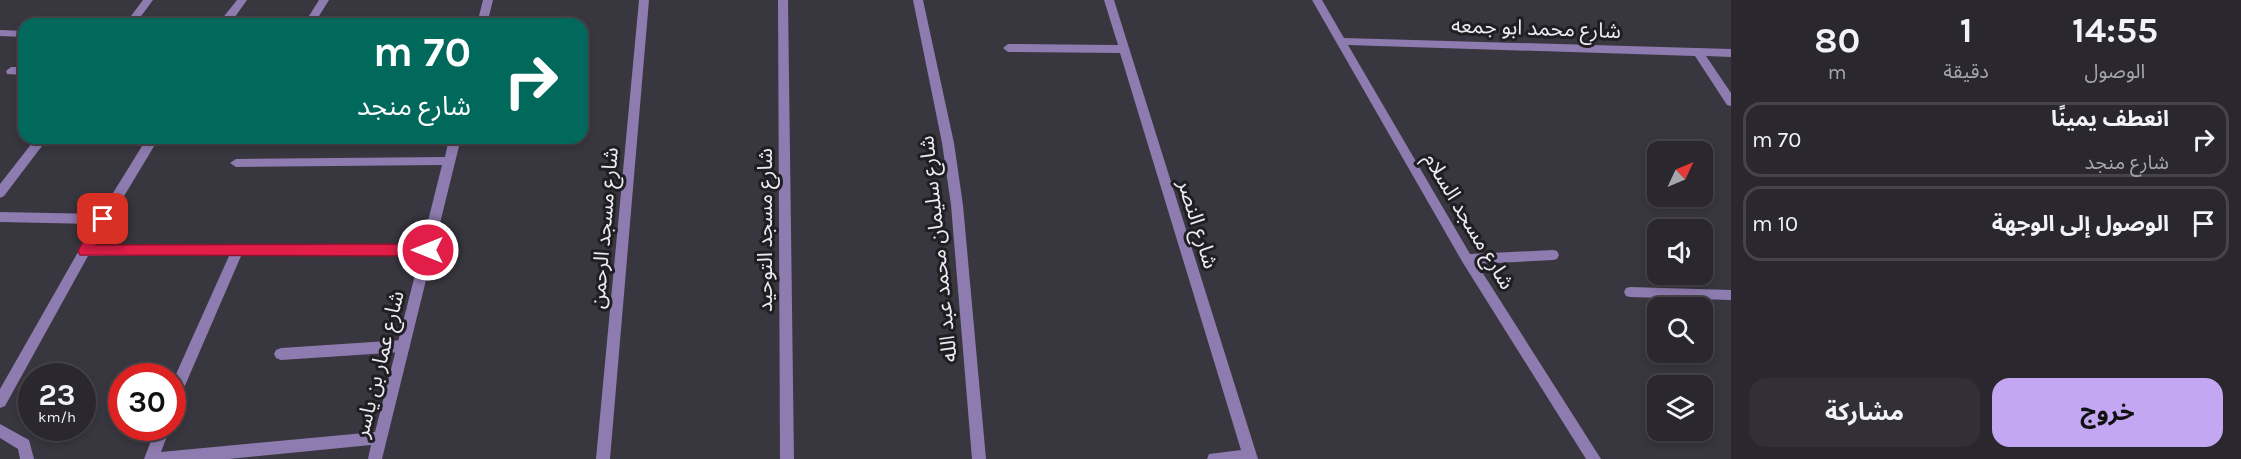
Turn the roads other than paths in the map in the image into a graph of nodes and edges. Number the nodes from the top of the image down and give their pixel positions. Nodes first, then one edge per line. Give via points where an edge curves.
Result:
1 (148, 0) edge
2 (242, 0) edge
3 (324, 0) edge
4 (488, 0) edge
5 (644, 0) edge
6 (783, 0) edge
7 (918, 0) edge
8 (1108, 0) edge
9 (1317, 0) edge
10 (134, 18) edge
11 (228, 18) edge
12 (313, 18) edge
13 (484, 18) edge
14 (0, 33) edge
15 (18, 34) edge
16 (1339, 41) junction
17 (1008, 48) dead end
18 (1124, 49) junction
19 (1698, 52) junction
20 (1731, 53) edge
21 (11, 71) dead end
22 (18, 71) edge
23 (1731, 102) edge
24 (37, 144) edge
25 (149, 144) edge
26 (453, 144) edge
27 (449, 161) junction
28 (236, 163) dead end
29 (0, 193) edge
30 (0, 218) edge
31 (103, 219) junction
32 (237, 250) junction
33 (428, 250) junction
34 (85, 251) junction
35 (1553, 255) dead end
36 (1467, 259) junction
37 (1629, 292) dead end
38 (1731, 295) edge
39 (403, 346) junction
40 (281, 354) dead end
41 (186, 368) edge
42 (0, 402) edge
43 (0, 430) edge
44 (380, 438) junction
45 (158, 441) edge
46 (1251, 458) edge
47 (27, 459) edge
48 (152, 459) edge
49 (159, 459) edge
50 (375, 459) edge
51 (603, 459) edge
52 (787, 459) edge
53 (979, 459) edge
54 (1214, 459) edge
55 (1594, 459) edge

1 - 10 street
2 - 11 street
3 - 12 street
4 - 13 street
5 - 51 street, شارع مسجد الرحمن
6 - 52 street, شارع مسجد التوحيد
7 - 53 street, شارع سليمان محمد عبد الله via 957,205
8 - 18 street, شارع النصر
9 - 16 street, شارع مسجد السلام
14 - 15 street
16 - 19 street, شارع محمد ابو جمعه
16 - 36 street, شارع مسجد السلام
17 - 18 street
18 - 46 street, شارع النصر
19 - 20 street, شارع محمد ابو جمعه
19 - 23 street
21 - 22 street
24 - 29 street
25 - 31 street
26 - 27 street, شارع عمار بن ياسر
27 - 28 street
27 - 33 street, شارع عمار بن ياسر
30 - 31 street
31 - 34 street
32 - 33 street
32 - 34 street
32 - 41 street
33 - 39 street, شارع عمار بن ياسر
34 - 42 street
35 - 36 street
36 - 55 street, شارع مسجد السلام
37 - 38 street
39 - 40 street
39 - 44 street, شارع عمار بن ياسر
43 - 47 street via 24,445
44 - 49 street
44 - 50 street, شارع عمار بن ياسر
45 - 48 street
46 - 54 street

